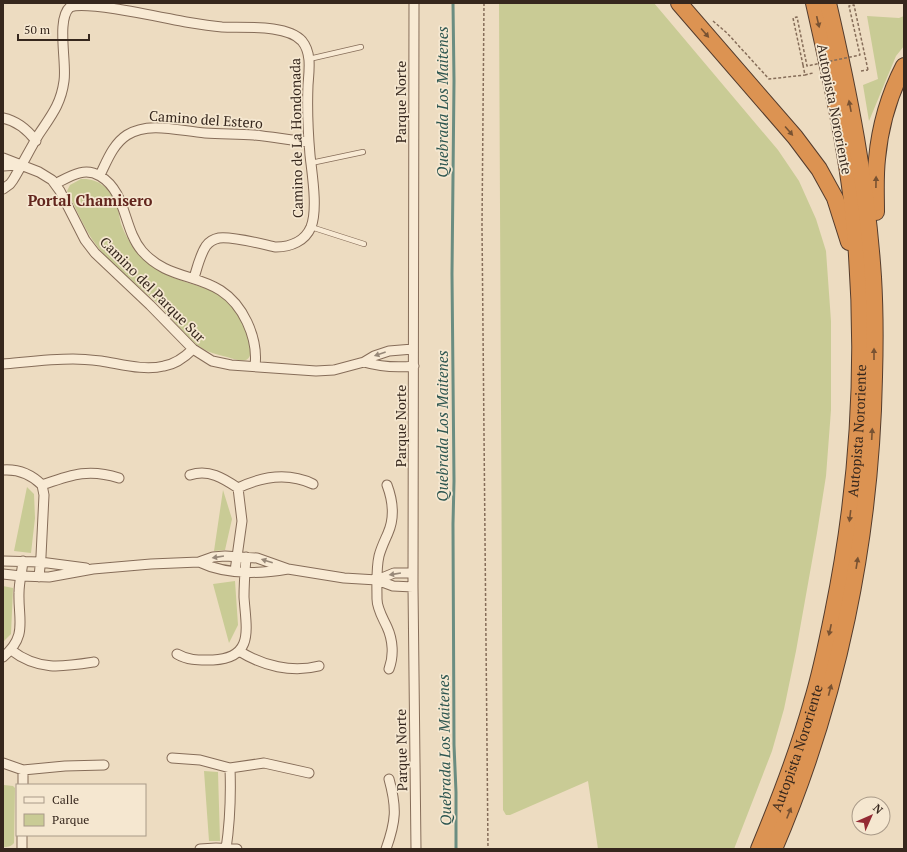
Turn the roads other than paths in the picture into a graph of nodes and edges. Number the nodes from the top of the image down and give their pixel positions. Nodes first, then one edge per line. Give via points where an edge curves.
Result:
1 (414, 3) edge
2 (679, 3) edge
3 (814, 3) edge
4 (828, 3) edge
5 (67, 5) edge
6 (361, 47) dead end
7 (309, 59) junction
8 (904, 66) edge
9 (3, 118) edge
10 (36, 140) junction
11 (309, 142) junction
12 (363, 152) dead end
13 (3, 158) edge
14 (311, 163) junction
15 (22, 165) junction
16 (3, 166) edge
17 (100, 176) junction
18 (55, 184) junction
19 (3, 189) edge
20 (311, 228) junction
21 (364, 244) dead end
22 (873, 277) junction
23 (194, 278) junction
24 (859, 292) junction
25 (193, 349) junction
26 (413, 349) junction
27 (364, 362) junction
28 (3, 364) edge
29 (255, 366) junction
30 (414, 366) junction
31 (3, 470) edge
32 (190, 475) dead end
33 (119, 478) dead end
34 (313, 484) dead end
35 (42, 485) junction
36 (387, 485) dead end
37 (238, 488) junction
38 (241, 557) junction
39 (3, 561) edge
40 (23, 561) junction
41 (40, 562) junction
42 (199, 562) junction
43 (93, 569) junction
44 (288, 569) junction
45 (240, 571) junction
46 (413, 573) junction
47 (3, 574) edge
48 (21, 576) junction
49 (39, 577) junction
50 (377, 580) junction
51 (413, 588) junction
52 (10, 650) junction
53 (239, 651) junction
54 (177, 654) dead end
55 (3, 657) edge
56 (94, 662) dead end
57 (319, 666) dead end
58 (389, 669) dead end
59 (172, 758) dead end
60 (3, 763) edge
61 (104, 765) dead end
62 (230, 768) junction
63 (23, 770) junction
64 (309, 773) dead end
65 (389, 779) dead end
66 (23, 784) edge
67 (22, 836) edge
68 (226, 848) edge
69 (22, 849) edge
70 (200, 849) edge
71 (237, 849) edge
72 (386, 849) edge
73 (416, 849) edge
74 (759, 849) edge
75 (774, 849) edge

1 - 26 street, Parque Norte
2 -> 24 highway via 807,152 827,182 847,234
3 -> 24 highway, Autopista Nororiente via 845,158 856,241
22 -> 4 highway, Autopista Nororiente via 858,144
5 - 7 street, Camino de La Hondonada via 112,5 208,26 282,31 294,34 302,41
5 - 10 street via 63,21 65,75 61,97
6 - 7 lane
7 - 11 street, Camino de La Hondonada
22 -> 8 highway via 878,146 886,111
9 - 10 street via 20,124
10 - 15 street
11 - 14 street, Camino de La Hondonada
11 - 17 street, Camino del Estero via 257,135 148,128 133,132 118,142
12 - 14 lane
13 - 15 street, Camino del Parque Sur
14 - 20 street, Camino de La Hondonada via 314,211
15 - 16 street
15 - 18 street, Camino del Parque Sur via 39,172
15 - 19 street via 10,184
17 - 18 street via 82,172
17 - 23 street via 119,198 130,233 143,252 167,270
18 - 25 street, Camino del Parque Sur via 85,240 95,253
20 - 21 lane
20 - 23 street, Camino de La Hondonada via 300,241 283,247 234,238 214,239 204,250
75 -> 22 highway, Autopista Nororiente via 794,801 814,741 836,664 851,598 865,508 872,439 875,356
23 - 29 street via 223,291 240,310 255,342
24 -> 74 highway, Autopista Nororiente via 860,365 856,450 849,521 837,592 812,702 785,784
25 - 28 street via 178,361 157,367 71,359
25 - 29 street, Camino del Parque Sur via 218,363
26 -> 27 street via 382,352
26 - 30 street, Parque Norte
27 - 29 street, Camino del Parque Sur via 334,370 316,371
27 - 30 street via 385,367
30 - 46 street, Parque Norte
31 - 35 street via 30,475
32 - 37 street via 213,474
33 - 35 street via 102,473 82,472
34 - 37 street via 295,477 280,476 255,481
35 - 41 street via 44,495
36 - 50 street via 392,501 392,517 378,558
37 - 38 street via 242,520
38 -> 42 street via 219,556
44 -> 38 street via 263,559
38 - 45 street
39 - 40 street
40 - 41 street
40 - 48 street
41 - 43 street
41 - 49 street
42 - 43 street
42 - 45 street via 218,569
43 - 49 street
44 - 45 street via 266,572
44 - 50 street via 344,578
45 - 53 street via 247,624 245,639
46 -> 50 street via 394,573
46 - 51 street, Parque Norte
47 - 48 street
48 - 49 street
48 - 52 street via 20,635
50 - 51 street via 393,586
50 - 58 street via 377,605 392,646
51 - 73 street, Parque Norte
52 - 55 street
52 - 56 street via 38,664 63,666
53 - 54 street via 222,659 192,660
53 - 57 street via 255,660 277,667
59 - 62 street via 200,760
60 - 63 street
61 - 63 street
62 - 64 street via 264,763
62 - 68 street via 229,833
63 - 66 street
65 - 72 street via 395,814
67 - 69 street
68 - 70 street
68 - 71 street

